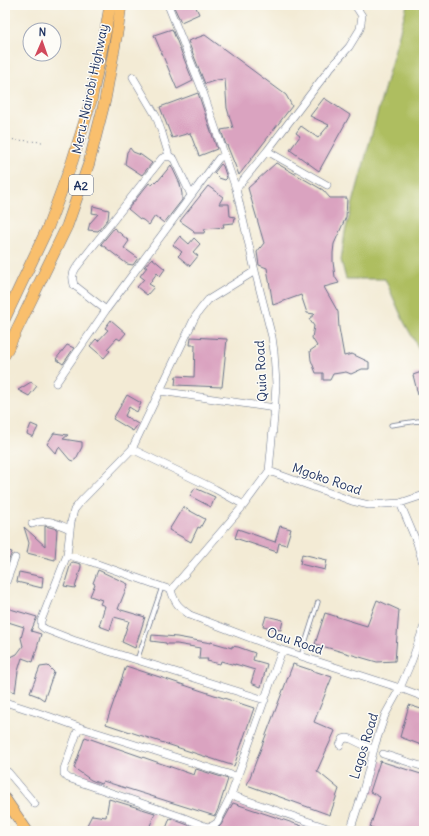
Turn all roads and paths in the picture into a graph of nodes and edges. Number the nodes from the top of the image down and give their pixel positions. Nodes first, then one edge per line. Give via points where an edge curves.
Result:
1 (110, 5) edge
2 (121, 5) edge
3 (168, 5) edge
4 (356, 5) edge
5 (133, 77) dead end
6 (5, 139) edge
7 (42, 142) dead end
8 (268, 151) junction
9 (169, 156) junction
10 (225, 156) junction
11 (327, 185) dead end
12 (236, 189) junction
13 (191, 195) junction
14 (254, 271) junction
15 (106, 310) junction
16 (5, 318) edge
17 (5, 354) edge
18 (56, 383) dead end
19 (160, 391) junction
20 (275, 408) junction
21 (424, 422) edge
22 (391, 425) dead end
23 (132, 449) junction
24 (269, 471) junction
25 (424, 495) edge
26 (400, 503) junction
27 (244, 505) junction
28 (32, 524) dead end
29 (70, 529) junction
30 (67, 555) junction
31 (15, 558) dead end
32 (424, 566) edge
33 (5, 585) edge
34 (162, 587) junction
35 (171, 590) junction
36 (318, 602) dead end
37 (424, 626) edge
38 (282, 650) junction
39 (301, 656) junction
40 (137, 660) junction
41 (400, 688) junction
42 (424, 697) edge
43 (265, 700) junction
44 (5, 702) edge
45 (79, 727) junction
46 (340, 745) dead end
47 (374, 750) junction
48 (383, 754) dead end
49 (424, 767) edge
50 (5, 771) edge
51 (238, 777) junction
52 (231, 795) junction
53 (5, 798) edge
54 (35, 804) dead end
55 (27, 831) edge
56 (336, 831) edge
57 (350, 831) edge

1 - 16 highway, Meru-Nairobi Highway / A2 via 91,101 72,162 48,227
2 - 17 highway, Meru-Nairobi Highway / A2 via 105,100 89,163 67,226
3 - 10 street, Quia Road via 203,92
4 - 8 street via 362,16 360,30
5 - 9 street via 156,116
6 - 7 path
8 - 11 street
8 - 12 street
9 - 13 street via 174,159
9 - 15 street via 162,158 73,273 74,285
10 - 12 street, Quia Road
10 - 13 street via 220,158
12 - 14 street, Quia Road
13 - 15 street
14 - 19 street via 208,300 200,310
14 - 20 street, Quia Road via 273,344
15 - 18 street
19 - 20 street
19 - 23 street
20 - 24 street, Quia Road
21 - 22 lane
23 - 27 street
23 - 29 street via 74,510
24 - 26 street, Mgoko Road via 352,501 369,505
24 - 27 street
25 - 26 street, Mgoko Road
26 - 32 street
27 - 35 street
28 - 29 street via 42,520
29 - 30 street
30 - 34 street
30 - 40 street via 41,626 45,630
31 - 33 street
34 - 35 street
34 - 40 lane
35 - 38 street, Oau Road via 180,608 190,615
36 - 39 lane
37 - 41 street, Lagos Road
38 - 39 street, Oau Road
38 - 43 street
39 - 41 street, Oau Road
40 - 43 street
41 - 42 street, Oau Road
41 - 47 street, Lagos Road via 385,715
43 - 51 street
44 - 45 street
45 - 51 street
45 - 52 street via 64,769 64,774 68,778 206,827 217,823
46 - 47 street via 343,739 347,738
47 - 57 street, Lagos Road
48 - 49 street
50 - 54 street
51 - 52 street
52 - 56 street
53 - 55 highway

